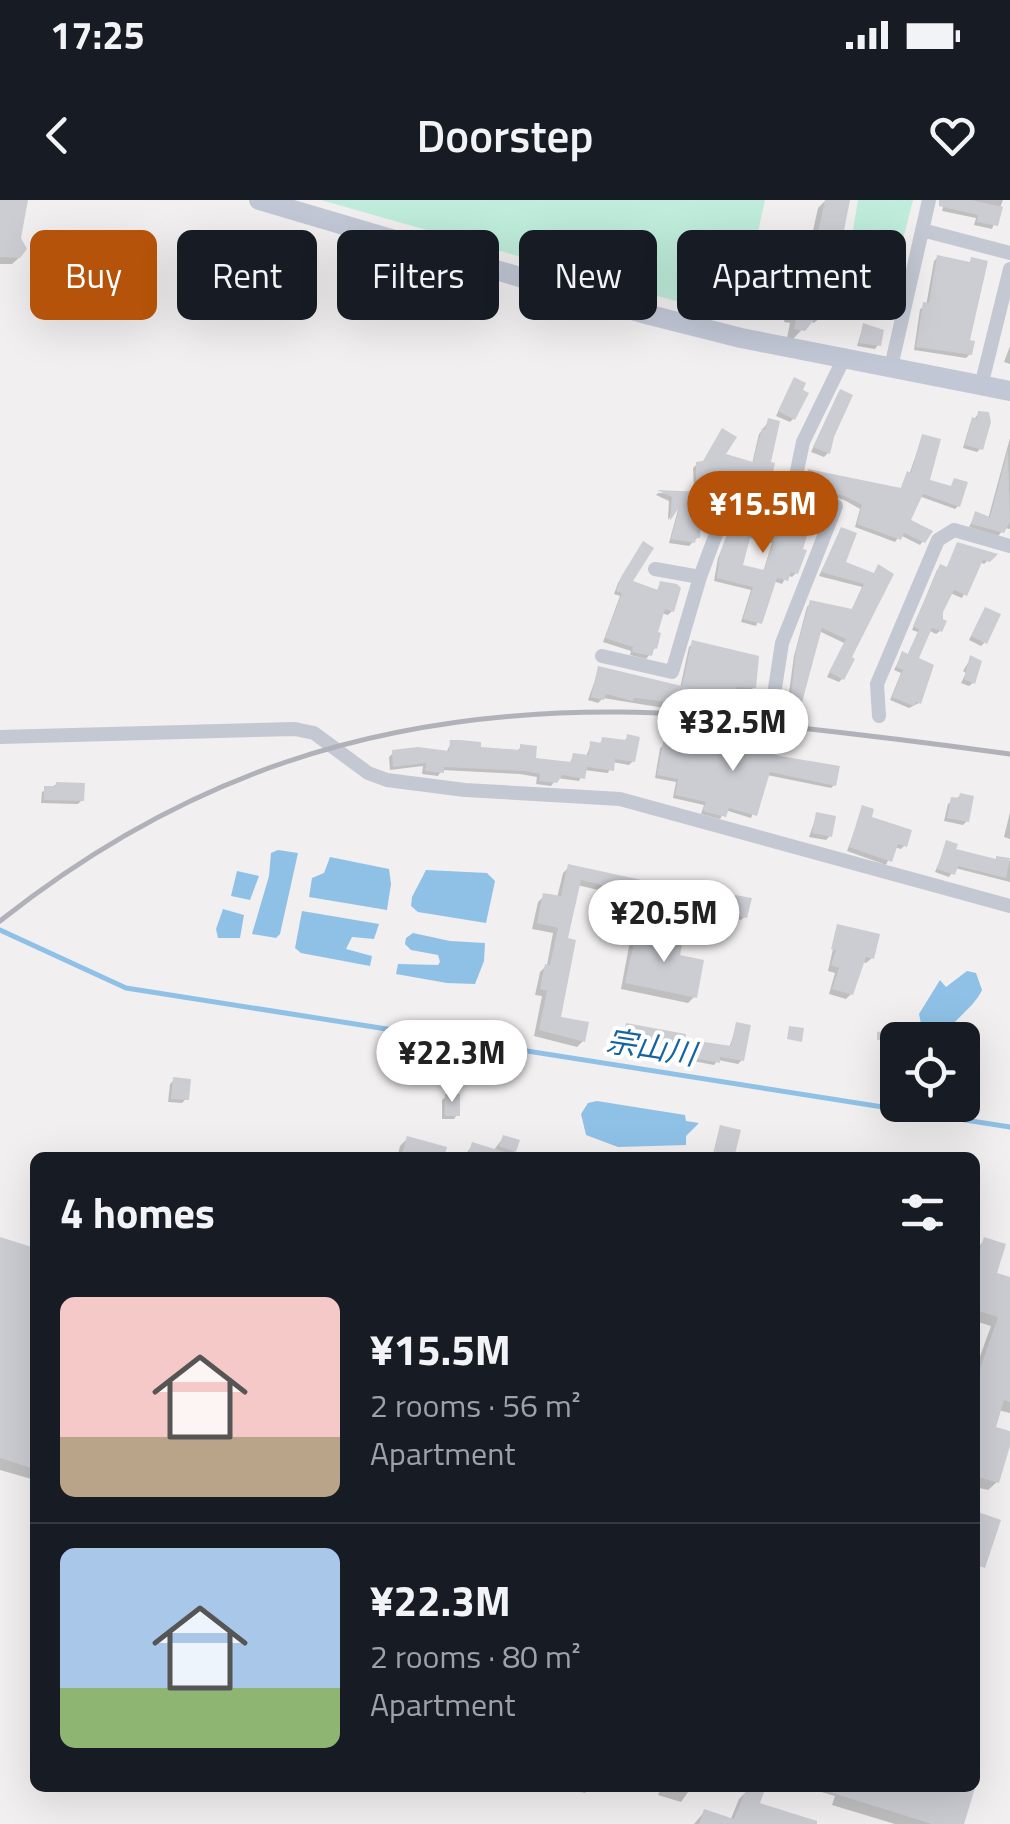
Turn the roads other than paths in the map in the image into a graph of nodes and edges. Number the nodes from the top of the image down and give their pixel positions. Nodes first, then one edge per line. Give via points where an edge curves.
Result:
1 (259, 200) edge
2 (929, 200) edge
3 (922, 230) junction
4 (1010, 253) edge
5 (1010, 269) edge
6 (1003, 329) edge
7 (844, 358) junction
8 (891, 367) junction
9 (981, 386) junction
10 (1010, 391) edge
11 (791, 500) junction
12 (1010, 546) edge
13 (655, 569) dead end
14 (700, 577) junction
15 (602, 656) dead end
16 (775, 688) dead end
17 (879, 716) dead end
18 (0, 736) edge
19 (1010, 906) edge

1 - 7 street via 642,313
2 - 3 street
3 - 4 street
3 - 8 street
5 - 6 street
6 - 9 street
7 - 8 street
7 - 11 street via 803,442
8 - 9 street
9 - 10 street
11 - 14 street via 729,499
11 - 16 street via 836,506 782,643
12 - 17 street via 954,530 938,540 877,684
13 - 14 street
14 - 15 street via 672,672
18 - 19 street via 295,729 314,733 386,780 620,799

